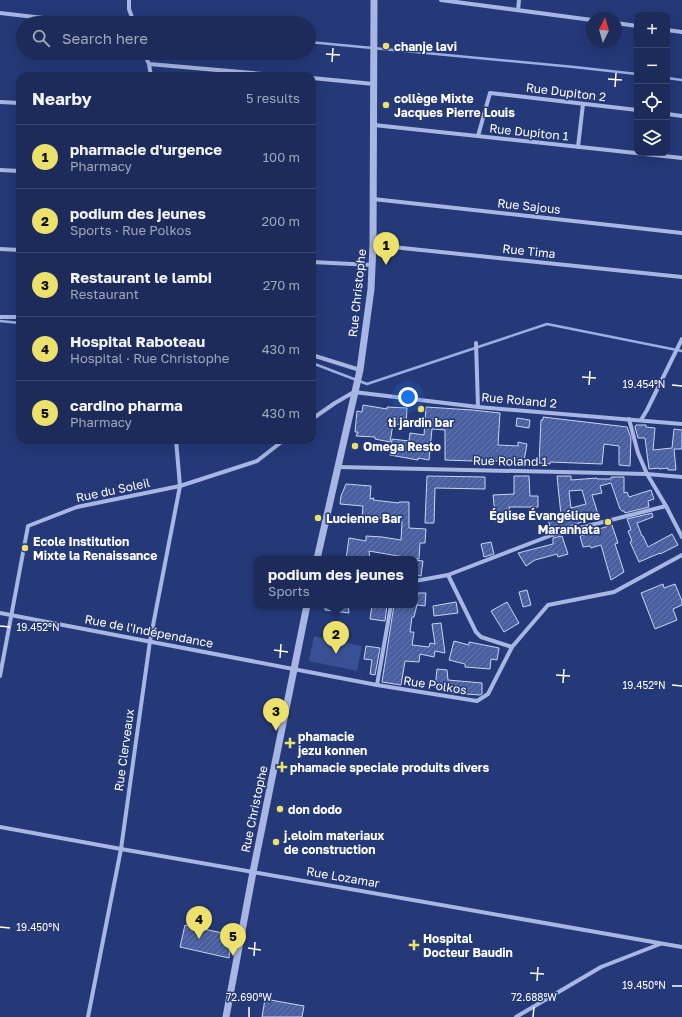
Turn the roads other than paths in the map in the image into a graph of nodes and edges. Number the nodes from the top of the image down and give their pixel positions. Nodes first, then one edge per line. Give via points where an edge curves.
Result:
1 (129, 0) edge
2 (374, 0) edge
3 (441, 0) edge
4 (519, 0) edge
5 (518, 10) junction
6 (0, 13) edge
7 (26, 16) edge
8 (132, 16) edge
9 (586, 19) edge
10 (622, 24) edge
11 (634, 26) edge
12 (670, 30) edge
13 (682, 32) edge
14 (147, 60) edge
15 (148, 64) junction
16 (150, 72) edge
17 (240, 72) edge
18 (316, 78) edge
19 (374, 84) junction
20 (0, 102) edge
21 (16, 103) edge
22 (583, 104) junction
23 (634, 110) edge
24 (670, 114) edge
25 (682, 116) edge
26 (374, 126) junction
27 (478, 136) junction
28 (578, 147) junction
29 (682, 158) edge
30 (0, 170) edge
31 (16, 171) edge
32 (373, 199) junction
33 (682, 233) edge
34 (373, 245) junction
35 (0, 249) edge
36 (16, 250) edge
37 (316, 262) edge
38 (373, 265) junction
39 (682, 277) edge
40 (0, 317) edge
41 (16, 317) edge
42 (682, 339) edge
43 (476, 343) dead end
44 (679, 349) edge
45 (316, 356) edge
46 (360, 370) junction
47 (354, 392) junction
48 (478, 407) junction
49 (316, 416) edge
50 (629, 419) junction
51 (641, 420) junction
52 (682, 424) edge
53 (176, 444) edge
54 (279, 444) edge
55 (338, 466) junction
56 (647, 474) junction
57 (682, 477) edge
58 (180, 486) junction
59 (666, 506) junction
60 (682, 537) edge
61 (682, 555) edge
62 (317, 556) edge
63 (448, 576) junction
64 (418, 581) edge
65 (306, 608) edge
66 (390, 608) edge
67 (0, 613) edge
68 (11, 616) junction
69 (150, 641) junction
70 (512, 647) junction
71 (294, 669) junction
72 (0, 676) edge
73 (377, 685) junction
74 (0, 827) edge
75 (121, 849) junction
76 (253, 872) junction
77 (660, 944) junction
78 (682, 947) edge
79 (88, 1017) edge
80 (226, 1017) edge
81 (516, 1017) edge

1 - 8 street
2 - 19 street, Rue Christophe
3 - 5 street
4 - 5 street
5 - 9 street
6 - 7 street
10 - 11 street
12 - 13 street
14 - 15 street
15 - 16 street
15 - 17 street
18 - 19 street
19 - 26 street, Rue Christophe
20 - 21 street
22 - 23 street, Rue Dupiton 2
22 - 27 street, Rue Dupiton 2 via 490,93
22 - 28 street
24 - 25 street
26 - 27 street, Rue Dupiton 1
26 - 32 street, Rue Christophe
27 - 28 street, Rue Dupiton 1
28 - 29 street, Rue Dupiton 1
30 - 31 street
32 - 33 street, Rue Sajous
32 - 34 street, Rue Christophe
34 - 38 street, Rue Christophe
34 - 39 street, Rue Tima
35 - 36 street
37 - 38 street
38 - 46 street, Rue Christophe
40 - 41 street
42 - 44 street
43 - 48 street
44 - 51 street
45 - 46 street
46 - 47 street, Rue Christophe
47 - 48 street, Rue Roland 2
47 - 49 street via 334,402
47 - 55 street, Rue Christophe
48 - 50 street, Rue Roland 2
50 - 51 street, Rue Roland 2
50 - 56 street via 638,453
51 - 52 street, Rue Roland 2
53 - 58 street, Rue Clerveaux
54 - 58 street, Rue du Soleil via 257,461
55 - 56 street, Rue Roland 1
55 - 62 street, Rue Christophe
56 - 57 street, Rue Roland 1
56 - 59 street
58 - 68 street, Rue du Soleil via 77,507 28,526
58 - 69 street, Rue Clerveaux
59 - 60 street
59 - 63 street via 552,535
61 - 70 street, Rue Polkos via 614,592 548,605
63 - 64 street
63 - 70 street via 476,632 481,637
65 - 71 street, Rue Christophe
66 - 73 street
67 - 68 street, Rue de l'Indépendance
68 - 69 street, Rue de l'Indépendance
68 - 72 street
69 - 71 street, Rue de l'Indépendance
69 - 75 street, Rue Clerveaux
70 - 73 street, Rue Polkos via 488,694 477,701
71 - 73 street, Rue Polkos
71 - 76 street, Rue Christophe
74 - 75 street, Rue Lozamar
75 - 76 street, Rue Lozamar
75 - 79 street, Rue Clerveaux
76 - 77 street, Rue Lozamar
76 - 80 street, Rue Christophe
77 - 78 street, Rue Lozamar
77 - 81 street via 601,967

